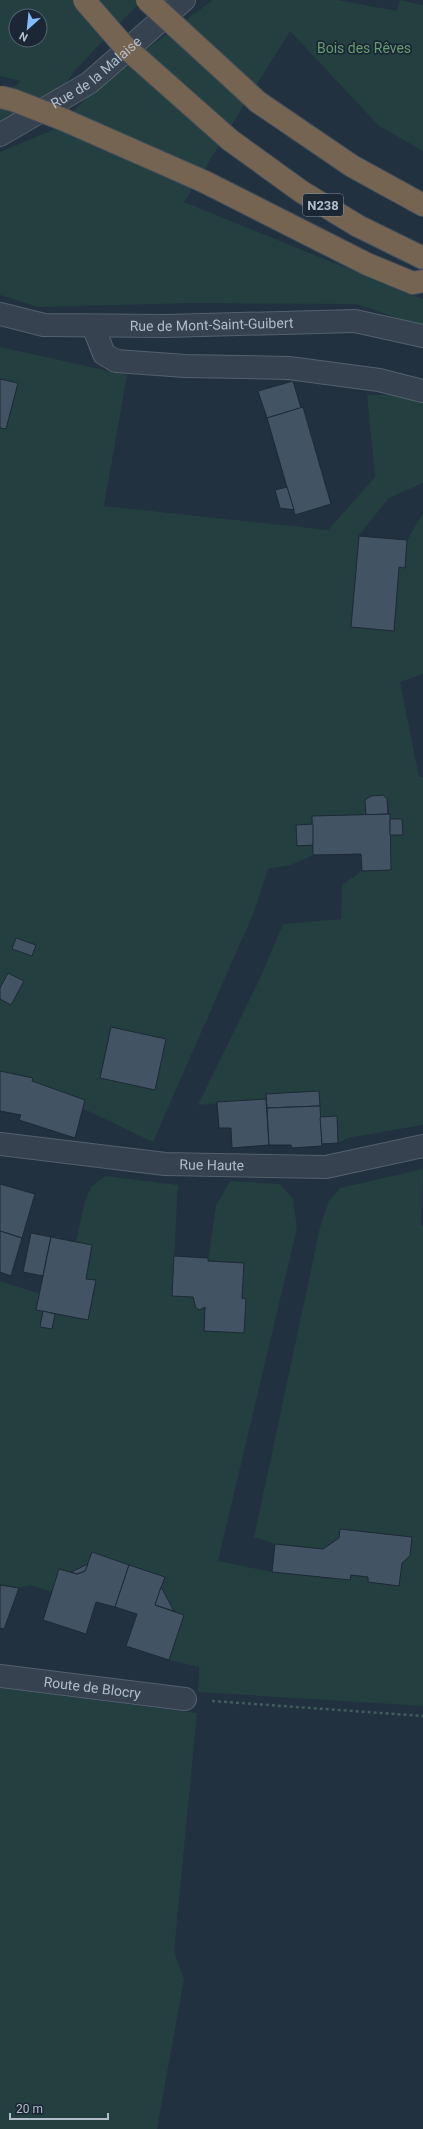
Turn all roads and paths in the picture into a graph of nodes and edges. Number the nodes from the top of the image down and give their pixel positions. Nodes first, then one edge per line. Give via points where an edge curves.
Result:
1 (84, 0) edge
2 (147, 0) edge
3 (184, 0) edge
4 (0, 97) edge
5 (0, 134) edge
6 (423, 205) edge
7 (423, 258) edge
8 (423, 281) edge
9 (0, 314) edge
10 (93, 326) junction
11 (423, 336) edge
12 (423, 391) edge
13 (0, 1144) edge
14 (423, 1146) edge
15 (0, 1676) edge
16 (185, 1699) joint
17 (423, 1716) edge

1 - 7 highway, N238, bridge via 124,46 230,140 302,192 358,226
2 - 6 highway, bridge via 258,102 352,166
3 - 5 street, Rue de la Malaise via 89,82
4 - 8 highway, bridge via 62,119 205,182 367,264 413,282
9 - 10 street, Rue de Mont-Saint-Guibert via 44,325
10 - 11 street, Rue de Mont-Saint-Guibert via 355,321
10 - 12 street via 104,354 116,361 185,366 289,368 379,380
13 - 14 street, Rue Haute via 165,1164 326,1167
15 - 16 street, Route de Blocry
16 - 17 path

